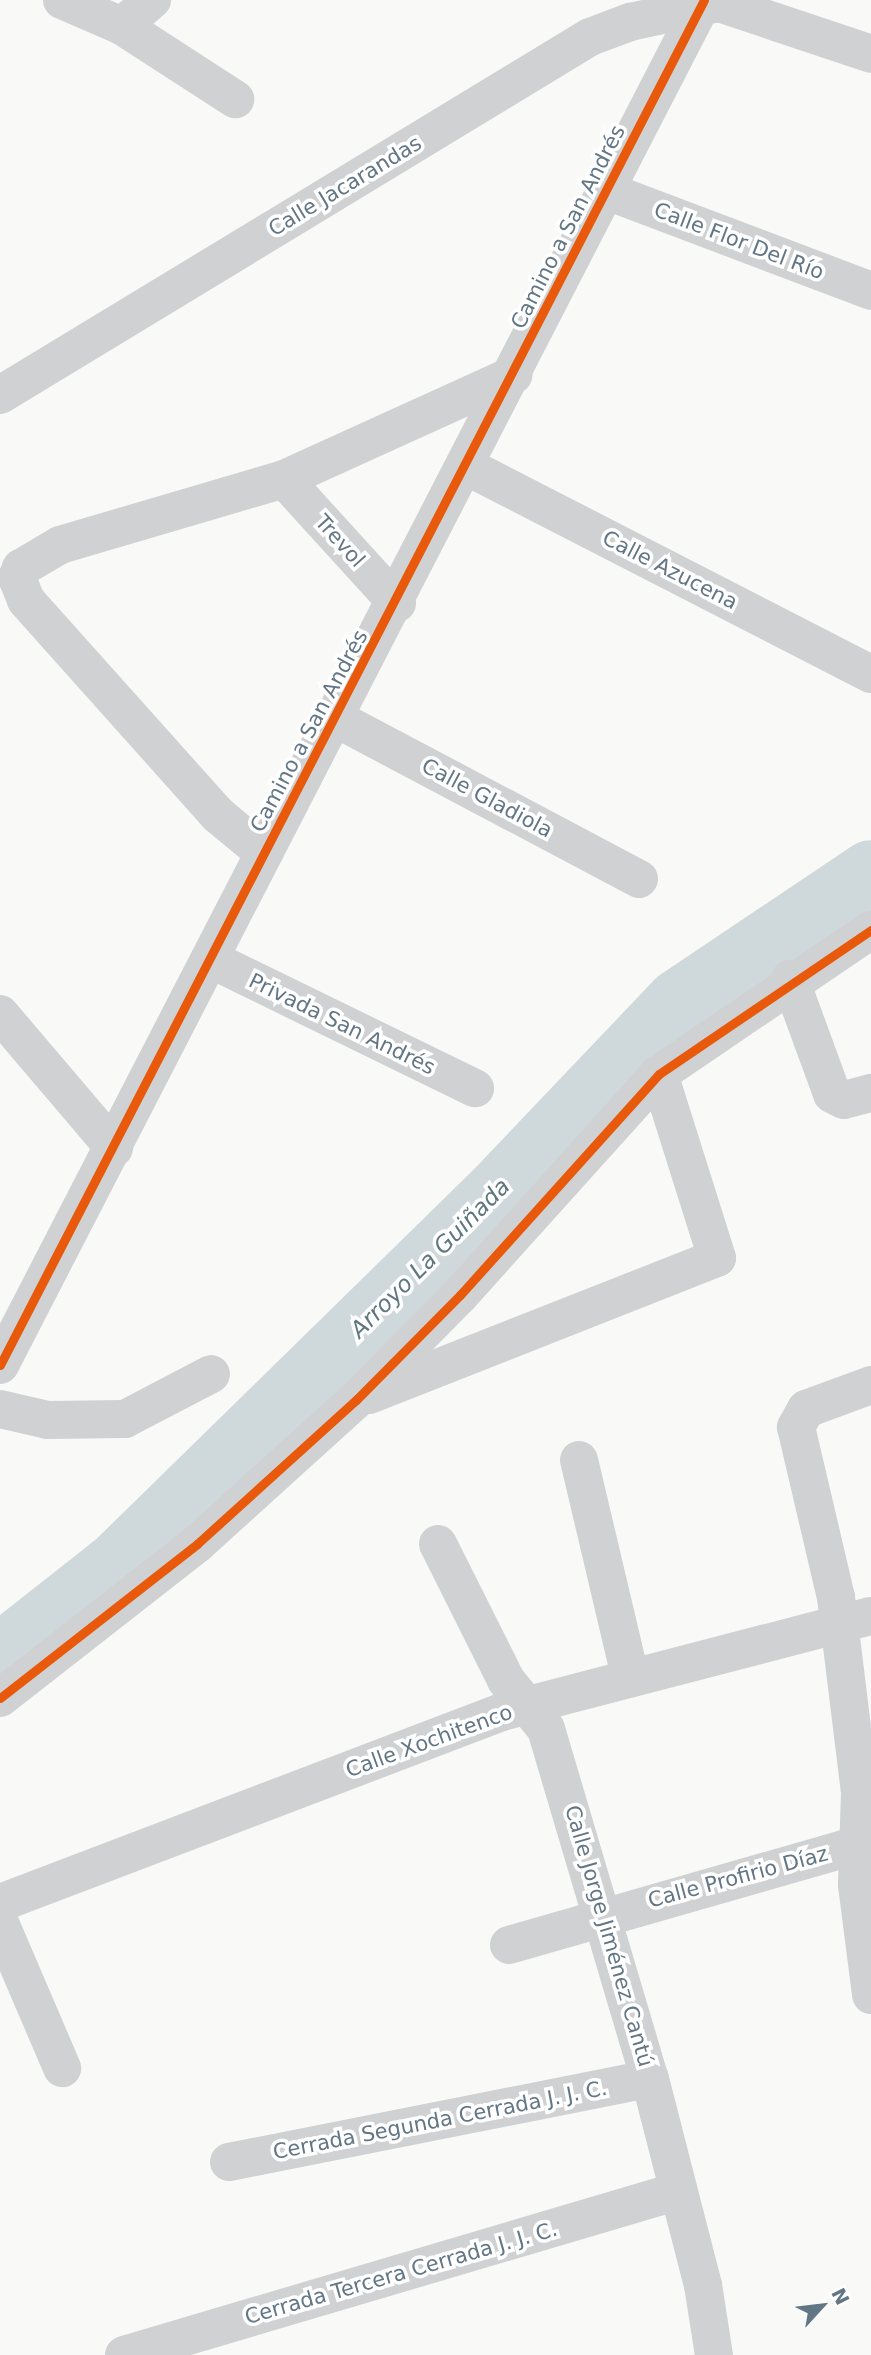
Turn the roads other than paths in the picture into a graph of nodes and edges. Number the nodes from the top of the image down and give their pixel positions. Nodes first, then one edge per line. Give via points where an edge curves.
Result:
1 (62, 0) edge
2 (152, 0) edge
3 (703, 2) edge
4 (122, 26) junction
5 (871, 54) edge
6 (234, 99) dead end
7 (607, 191) junction
8 (871, 291) edge
9 (513, 375) junction
10 (0, 395) edge
11 (468, 467) junction
12 (284, 479) junction
13 (397, 603) junction
14 (871, 674) edge
15 (335, 718) junction
16 (264, 853) junction
17 (639, 879) dead end
18 (871, 930) edge
19 (210, 959) junction
20 (790, 979) junction
21 (0, 1014) edge
22 (659, 1074) junction
23 (475, 1088) dead end
24 (871, 1093) edge
25 (114, 1148) junction
26 (0, 1365) edge
27 (211, 1374) dead end
28 (871, 1385) edge
29 (356, 1400) junction
30 (0, 1409) edge
31 (579, 1460) dead end
32 (438, 1544) dead end
33 (855, 1620) edge
34 (630, 1676) junction
35 (0, 1698) edge
36 (528, 1705) junction
37 (865, 1842) edge
38 (0, 1903) edge
39 (606, 1913) junction
40 (0, 1923) edge
41 (509, 1945) dead end
42 (871, 1995) edge
43 (62, 2068) dead end
44 (650, 2078) junction
45 (229, 2162) dead end
46 (678, 2191) junction
47 (124, 2355) edge
48 (714, 2355) edge

1 - 4 street
2 - 4 street
3 - 5 street, Calle Jacarandas via 733,6
3 - 7 street, Camino a San Andrés
3 - 10 street, Calle Jacarandas via 590,37
4 - 6 street
7 - 8 street, Calle Flor Del Río
7 - 9 street, Camino a San Andrés
9 - 11 street, Camino a San Andrés
9 - 12 street
11 - 13 street, Camino a San Andrés
11 - 14 street, Calle Azucena
12 - 13 street, Trevol
12 - 16 street via 60,545 26,563 17,578 26,600 218,815
13 - 15 street, Camino a San Andrés
15 - 16 street, Camino a San Andrés
15 - 17 street, Calle Gladiola
16 - 19 street, Camino a San Andrés
18 - 20 street
19 - 23 street, Privada San Andrés
19 - 25 street, Camino a San Andrés
20 - 22 street
20 - 24 street via 832,1094 844,1100
21 - 25 street
22 - 29 street via 460,1295
22 - 29 street via 718,1243 713,1263
25 - 26 street, Camino a San Andrés
27 - 30 street via 125,1419 48,1420
28 - 33 street via 806,1409 796,1427
29 - 35 street via 197,1544
31 - 34 street
32 - 36 street, Calle Jorge Jiménez Cantú via 506,1680
33 - 34 street, Calle Xochitenco
33 - 37 street via 841,1681
34 - 36 street, Calle Xochitenco
36 - 38 street, Calle Xochitenco
36 - 39 street, Calle Jorge Jiménez Cantú via 546,1729
37 - 39 street, Calle Profirio Díaz
37 - 42 street via 857,1885
39 - 41 street, Calle Profirio Díaz
39 - 44 street, Calle Jorge Jiménez Cantú
40 - 43 street
44 - 45 street, Cerrada Segunda Cerrada J. J. C.
44 - 46 street, Calle Jorge Jiménez Cantú
46 - 47 street, Cerrada Tercera Cerrada J. J. C.
46 - 48 street, Calle Jorge Jiménez Cantú

